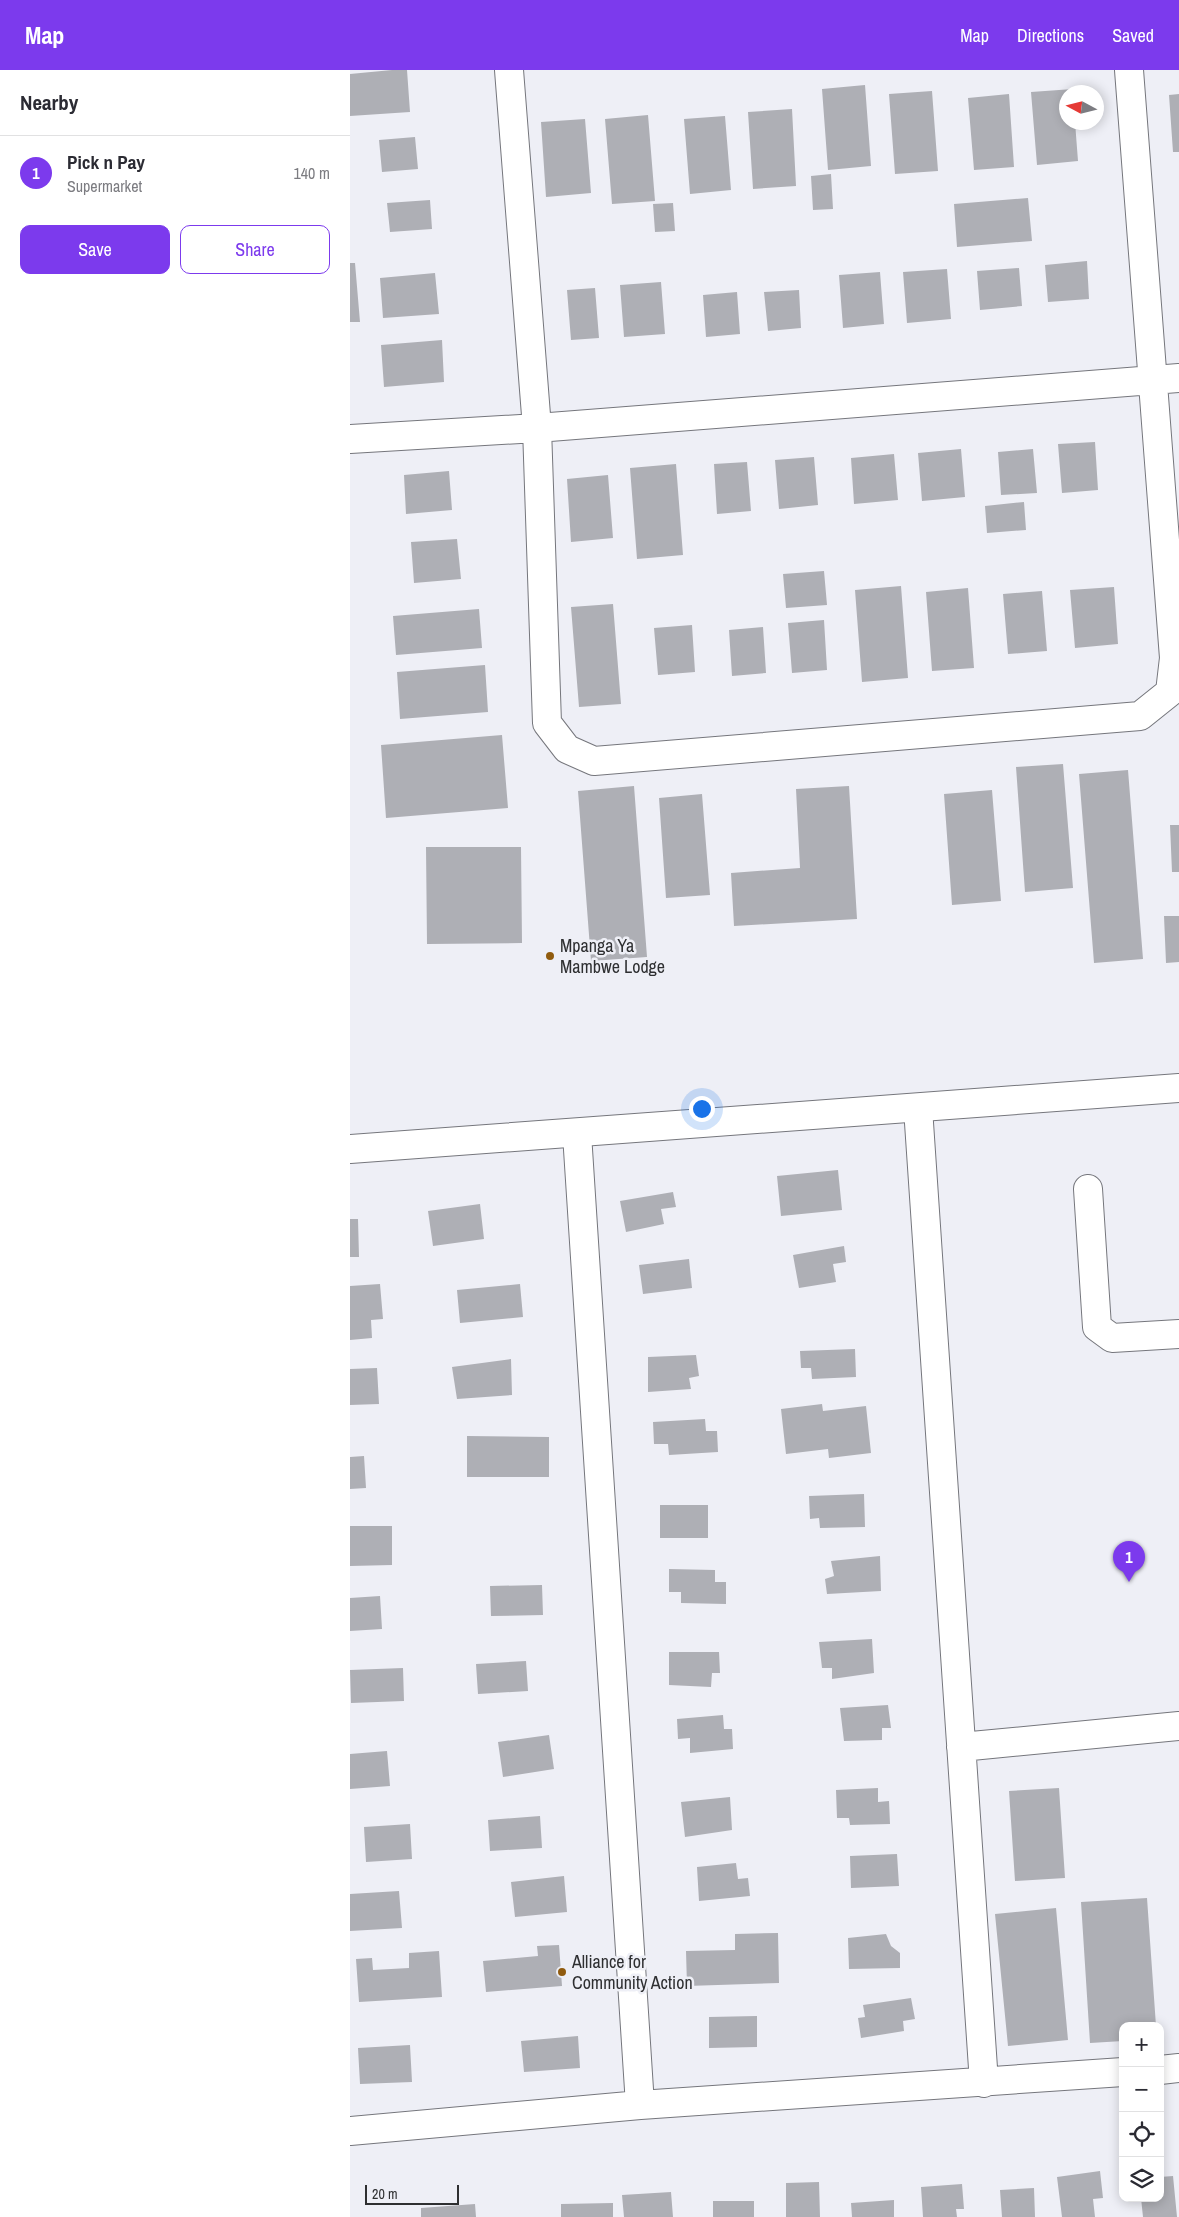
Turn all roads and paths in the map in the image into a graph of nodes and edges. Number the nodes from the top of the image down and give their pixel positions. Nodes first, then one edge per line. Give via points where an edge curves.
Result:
1 (516, 70) edge
2 (1129, 70) edge
3 (1166, 379) edge
4 (537, 428) junction
5 (350, 440) edge
6 (1179, 1088) edge
7 (918, 1108) junction
8 (577, 1134) junction
9 (350, 1149) edge
10 (1088, 1189) dead end
11 (1179, 1334) edge
12 (1179, 1726) edge
13 (961, 1747) junction
14 (1179, 2068) edge
15 (1164, 2070) edge
16 (1119, 2072) edge
17 (984, 2083) junction
18 (640, 2105) junction
19 (350, 2131) edge

1 - 4 street
2 - 3 street
3 - 4 street
3 - 4 street via 1174,658 1170,692 1140,716 594,761 567,749 547,722
4 - 5 street
6 - 7 street
7 - 8 street
7 - 13 street
8 - 9 street
8 - 18 street
10 - 11 street via 1096,1328 1112,1338
12 - 13 street
13 - 17 street
14 - 15 street
16 - 17 street
17 - 18 street
18 - 19 street

